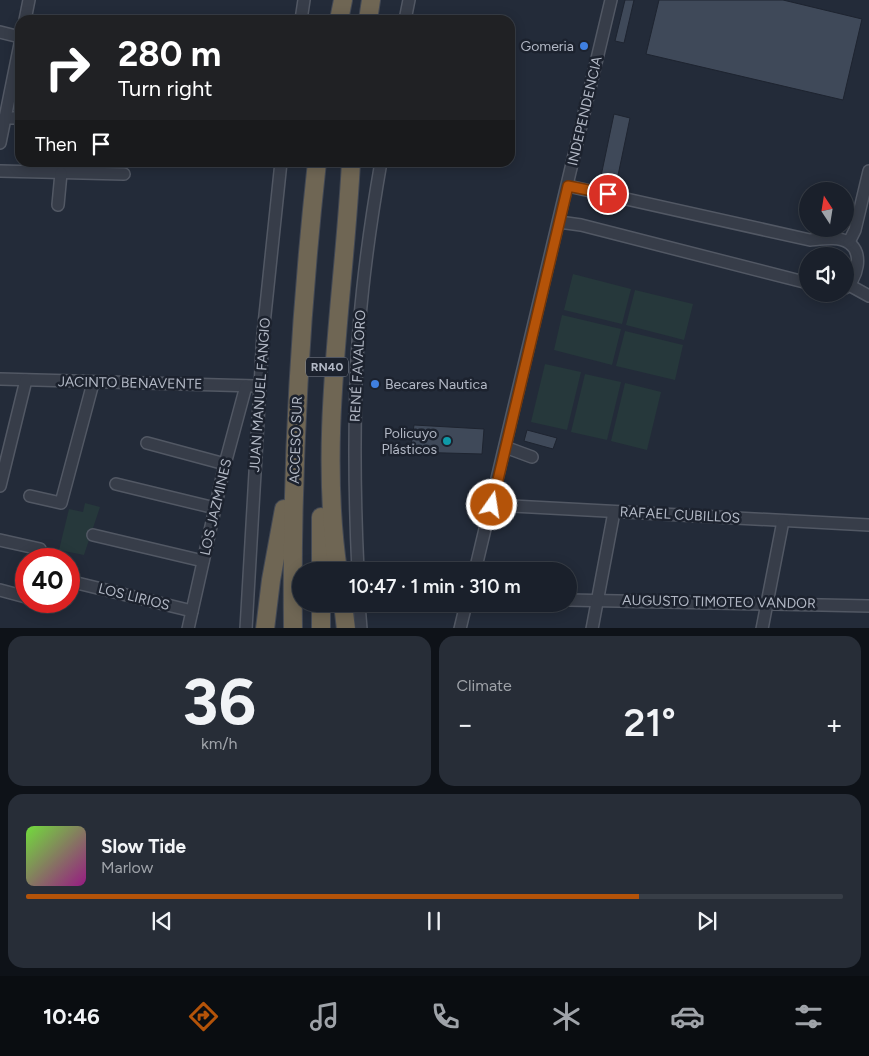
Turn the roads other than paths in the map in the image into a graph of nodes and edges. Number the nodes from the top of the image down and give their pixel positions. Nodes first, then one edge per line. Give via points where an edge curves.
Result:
1 (29, 0) edge
2 (304, 0) edge
3 (343, 0) edge
4 (371, 0) edge
5 (409, 0) edge
6 (610, 0) edge
7 (26, 15) edge
8 (302, 15) edge
9 (340, 15) edge
10 (369, 15) edge
11 (406, 15) edge
12 (0, 32) edge
13 (15, 36) edge
14 (15, 69) edge
15 (5, 118) junction
16 (15, 118) edge
17 (0, 143) edge
18 (281, 167) edge
19 (316, 167) edge
20 (345, 167) edge
21 (352, 167) edge
22 (380, 167) edge
23 (0, 171) edge
24 (869, 171) edge
25 (61, 173) junction
26 (124, 174) dead end
27 (568, 186) junction
28 (58, 205) dead end
29 (559, 222) junction
30 (849, 242) junction
31 (853, 247) edge
32 (854, 248) edge
33 (854, 274) edge
34 (304, 280) junction
35 (799, 281) edge
36 (854, 289) edge
37 (869, 296) edge
38 (0, 379) edge
39 (26, 380) junction
40 (94, 382) junction
41 (246, 386) junction
42 (260, 386) junction
43 (147, 442) dead end
44 (505, 447) junction
45 (532, 457) dead end
46 (225, 464) junction
47 (116, 484) dead end
48 (3, 488) edge
49 (30, 496) dead end
50 (492, 505) junction
51 (215, 508) junction
52 (614, 512) junction
53 (783, 521) junction
54 (869, 525) edge
55 (93, 535) dead end
56 (0, 540) edge
57 (36, 548) edge
58 (203, 561) junction
59 (321, 562) edge
60 (337, 562) edge
61 (358, 562) edge
62 (476, 562) edge
63 (80, 584) edge
64 (0, 590) edge
65 (15, 594) edge
66 (577, 600) edge
67 (597, 600) junction
68 (766, 603) junction
69 (869, 606) edge
70 (192, 611) junction
71 (321, 612) edge
72 (344, 612) edge
73 (360, 612) edge
74 (464, 612) edge
75 (188, 628) edge
76 (246, 628) edge
77 (266, 628) edge
78 (293, 628) edge
79 (321, 628) edge
80 (346, 628) edge
81 (361, 628) edge
82 (460, 628) edge
83 (592, 628) edge
84 (762, 628) edge

1 - 7 street
2 - 8 street
3 - 9 highway
4 - 10 highway
5 - 11 street
6 - 27 street, INDEPENDENCIA
12 - 13 street
14 - 15 street
15 - 16 street
15 - 17 street
18 - 42 street, JUAN MANUEL FANGIO
19 - 34 highway, ACCESO SUR / RN40
20 - 59 highway, ACCESO SUR / RN40 via 323,423
21 - 60 highway via 330,424 331,512
22 - 61 street, RENÉ FAVALORO via 364,273 356,385
23 - 25 street
24 - 30 street via 855,230
25 - 26 street
25 - 28 street
27 - 29 street, INDEPENDENCIA
27 - 30 street via 810,240
29 - 35 street
29 - 44 street, INDEPENDENCIA
30 - 31 street
32 - 33 street via 857,258
34 - 77 highway via 293,327 284,513
34 - 78 highway, ACCESO SUR / RN40 via 296,426
36 - 37 street
38 - 39 street, JACINTO BENAVENTE
39 - 40 street, JACINTO BENAVENTE
39 - 48 street
40 - 41 street, JACINTO BENAVENTE
40 - 49 street via 61,503
41 - 42 street, JACINTO BENAVENTE
41 - 46 street, LOS JAZMINES
42 - 76 street, JUAN MANUEL FANGIO
43 - 46 street
44 - 45 street
44 - 50 street, INDEPENDENCIA
46 - 51 street, LOS JAZMINES
47 - 51 street
50 - 52 street, RAFAEL CUBILLOS
50 - 62 street, INDEPENDENCIA
51 - 58 street, LOS JAZMINES
52 - 53 street, RAFAEL CUBILLOS
52 - 67 street
53 - 54 street, RAFAEL CUBILLOS
53 - 68 street
55 - 58 street
56 - 57 street
58 - 70 street, LOS JAZMINES
63 - 70 street, LOS LIRIOS
64 - 65 street
66 - 67 street, AUGUSTO TIMOTEO VANDOR
67 - 68 street, AUGUSTO TIMOTEO VANDOR
67 - 83 street
68 - 69 street, AUGUSTO TIMOTEO VANDOR
68 - 84 street
70 - 75 street, LOS JAZMINES
71 - 79 highway
72 - 80 highway
73 - 81 street
74 - 82 street

